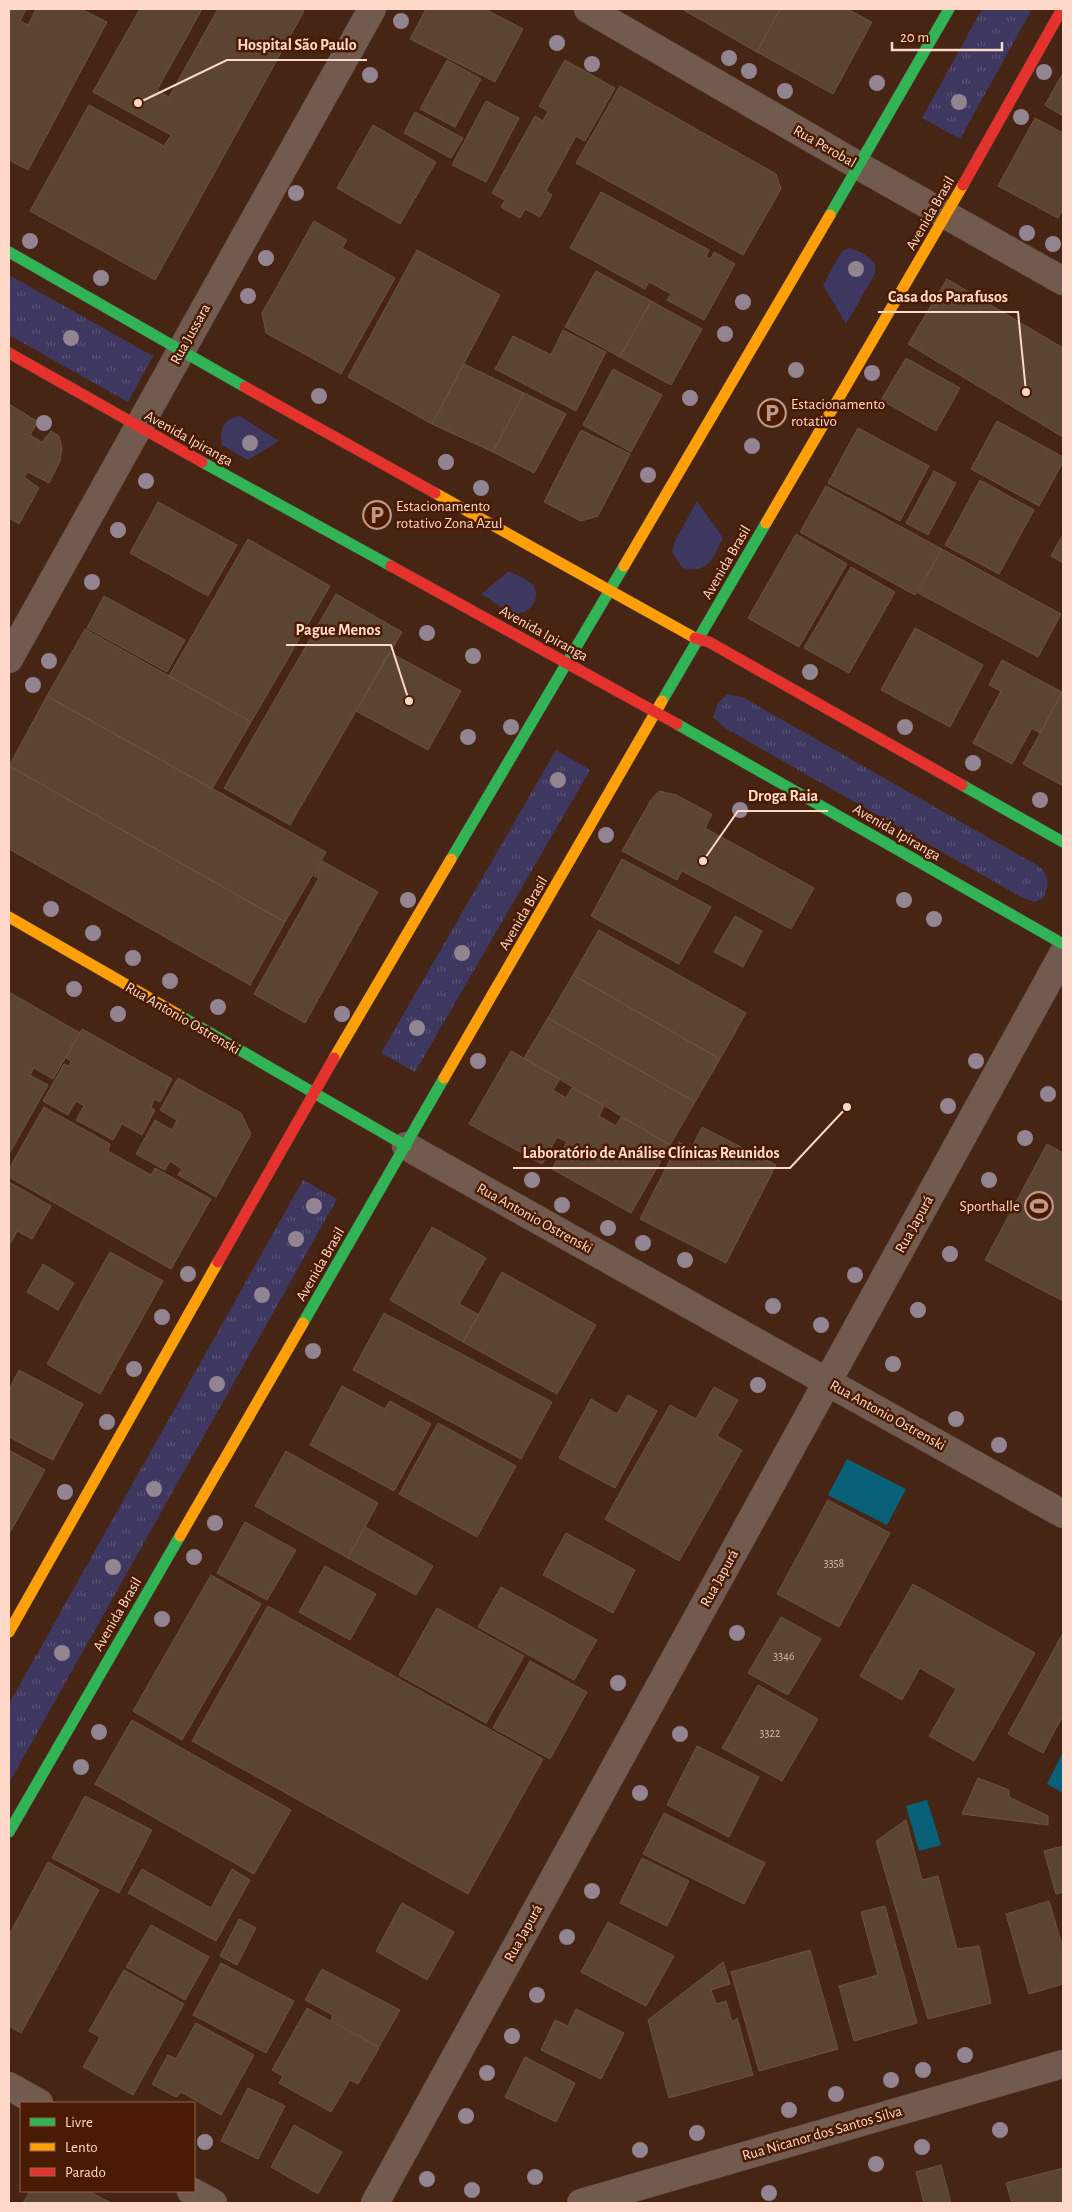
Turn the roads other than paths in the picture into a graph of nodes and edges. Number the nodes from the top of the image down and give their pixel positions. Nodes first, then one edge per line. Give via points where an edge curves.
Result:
1 (372, 9) edge
2 (588, 9) edge
3 (949, 9) edge
4 (1062, 9) edge
5 (859, 166) junction
6 (946, 216) junction
7 (9, 252) edge
8 (1063, 281) edge
9 (180, 351) junction
10 (9, 353) edge
11 (138, 427) junction
12 (610, 590) junction
13 (698, 639) junction
14 (9, 659) edge
15 (567, 663) junction
16 (656, 712) junction
17 (1063, 842) edge
18 (9, 917) edge
19 (1063, 944) edge
20 (1063, 954) edge
21 (313, 1093) junction
22 (406, 1146) junction
23 (827, 1381) junction
24 (1063, 1514) edge
25 (9, 1632) edge
26 (9, 1832) edge
27 (1063, 2064) edge
28 (9, 2086) edge
29 (37, 2102) edge
30 (193, 2192) edge
31 (213, 2203) edge
32 (375, 2203) edge
33 (580, 2203) edge

1 - 9 street, Rua Jussara
2 - 5 street, Rua Perobal
3 - 5 main road
4 - 6 main road, Avenida Brasil
5 - 6 street, Rua Perobal
5 - 12 main road
6 - 8 street, Rua Perobal
6 - 13 main road, Avenida Brasil
7 - 9 main road
9 - 11 street, Rua Jussara
9 - 12 main road
10 - 11 main road, Avenida Ipiranga
11 - 14 street, Rua Jussara
11 - 15 main road, Avenida Ipiranga
12 - 13 main road
12 - 15 main road
13 - 16 main road, Avenida Brasil
13 - 17 main road via 709,642
15 - 16 main road, Avenida Ipiranga
15 - 21 main road
16 - 19 main road, Avenida Ipiranga
16 - 22 main road, Avenida Brasil
18 - 21 main road, Rua Antonio Ostrenski
20 - 23 street, Rua Japurá
21 - 22 main road, Rua Antonio Ostrenski
21 - 25 main road
22 - 23 street, Rua Antonio Ostrenski
22 - 26 main road, Avenida Brasil
23 - 24 street, Rua Antonio Ostrenski
23 - 32 street, Rua Japurá
27 - 33 street, Rua Nicanor dos Santos Silva
28 - 29 street
30 - 31 street

